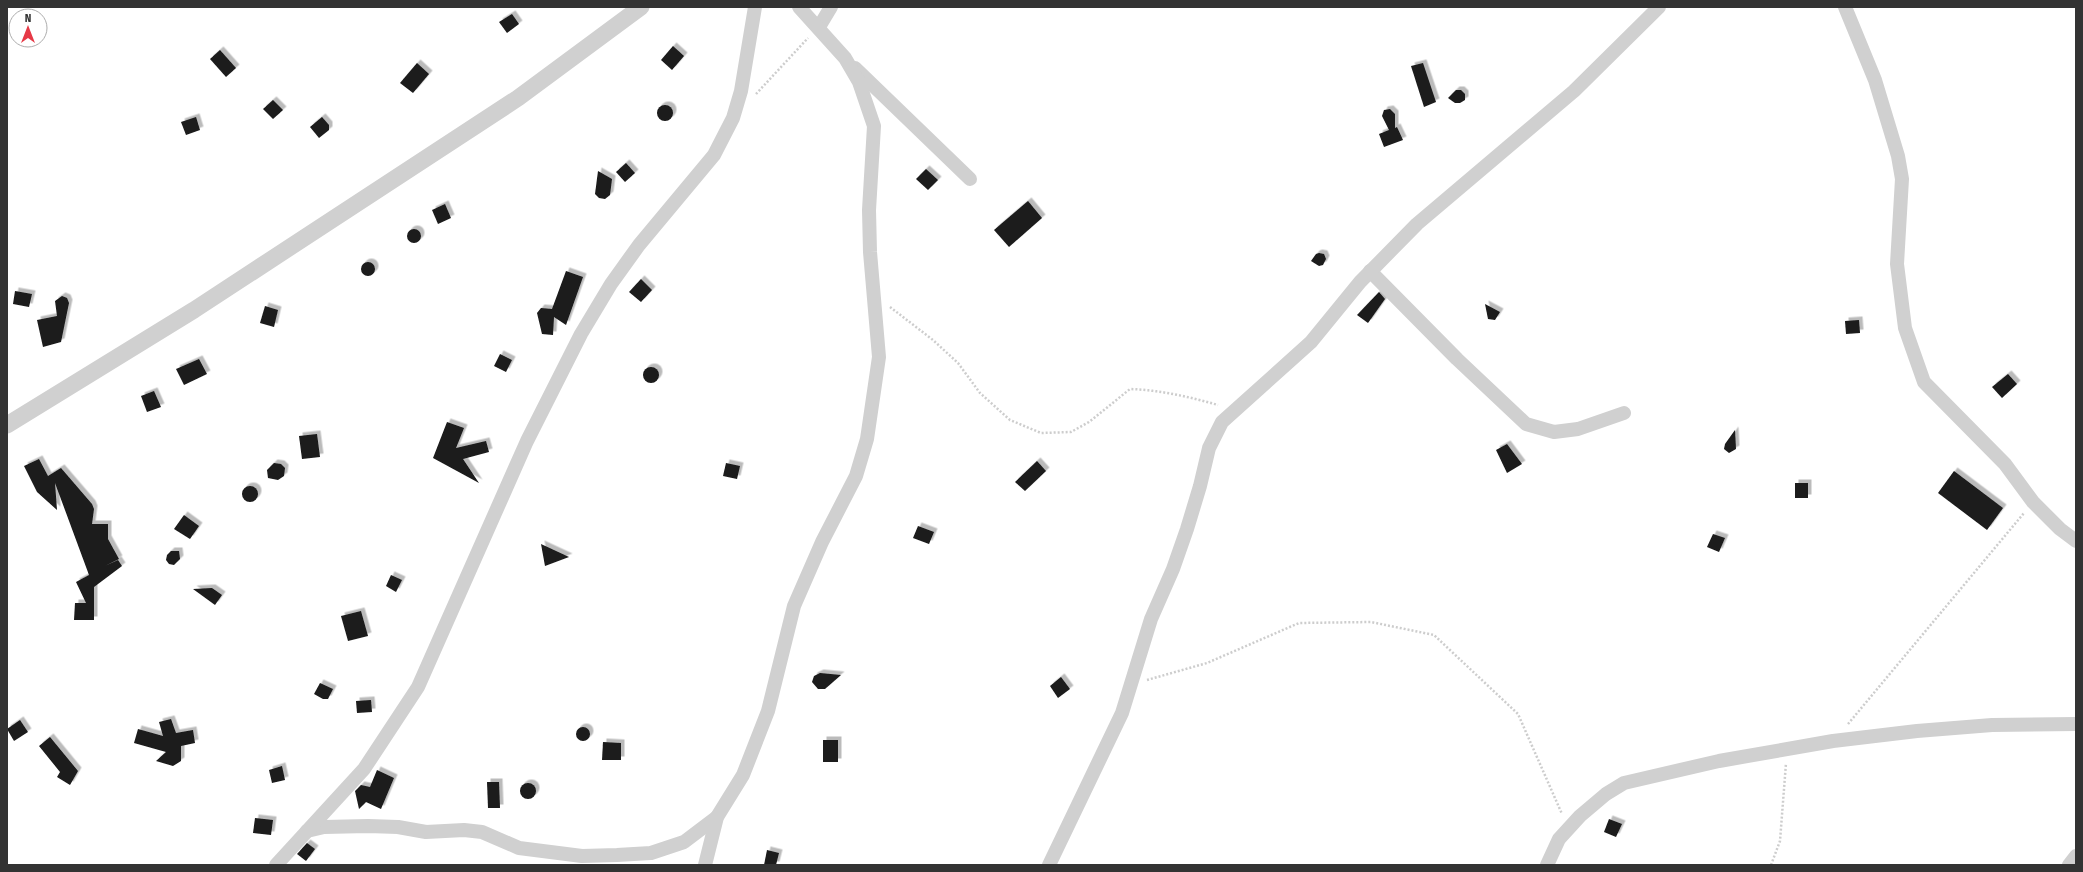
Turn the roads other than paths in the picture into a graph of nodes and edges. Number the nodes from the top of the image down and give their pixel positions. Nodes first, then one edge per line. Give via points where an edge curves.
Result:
1 (641, 7) edge
2 (755, 7) edge
3 (799, 7) edge
4 (831, 7) edge
5 (1658, 7) edge
6 (1845, 7) edge
7 (819, 27) junction
8 (845, 58) junction
9 (970, 179) dead end
10 (1370, 271) junction
11 (1624, 413) dead end
12 (7, 425) edge
13 (2076, 541) edge
14 (2076, 724) edge
15 (717, 817) junction
16 (307, 831) junction
17 (2076, 856) edge
18 (276, 865) edge
19 (705, 865) edge
20 (1049, 865) edge
21 (1547, 865) edge
22 (2069, 865) edge

1 - 12 street via 518,98 194,310
2 - 16 street via 741,90 733,118 714,155 611,284 581,334 528,441 418,686 364,769
3 - 7 street
4 - 7 street
5 - 10 street via 1574,90 1417,224
6 - 13 street via 1875,80 1898,156 1902,179 1897,264 1905,328 1924,382 2005,464 2033,502
7 - 8 street
8 - 9 street
8 - 15 street via 859,82 874,126 869,210 879,357 867,440 856,476 822,542 794,606 768,711 759,736 743,775
10 - 11 street via 1526,424 1554,432 1578,429
10 - 20 street via 1311,342 1222,422 1209,448 1187,529 1151,619 1122,713
14 - 21 street via 1992,725 1917,731 1719,761 1624,783 1606,794 1559,839
15 - 16 street via 684,842 651,853 617,855 582,856 519,848 482,832 464,830 426,832 398,827 368,826 324,827
15 - 19 street
16 - 18 street
17 - 22 street

